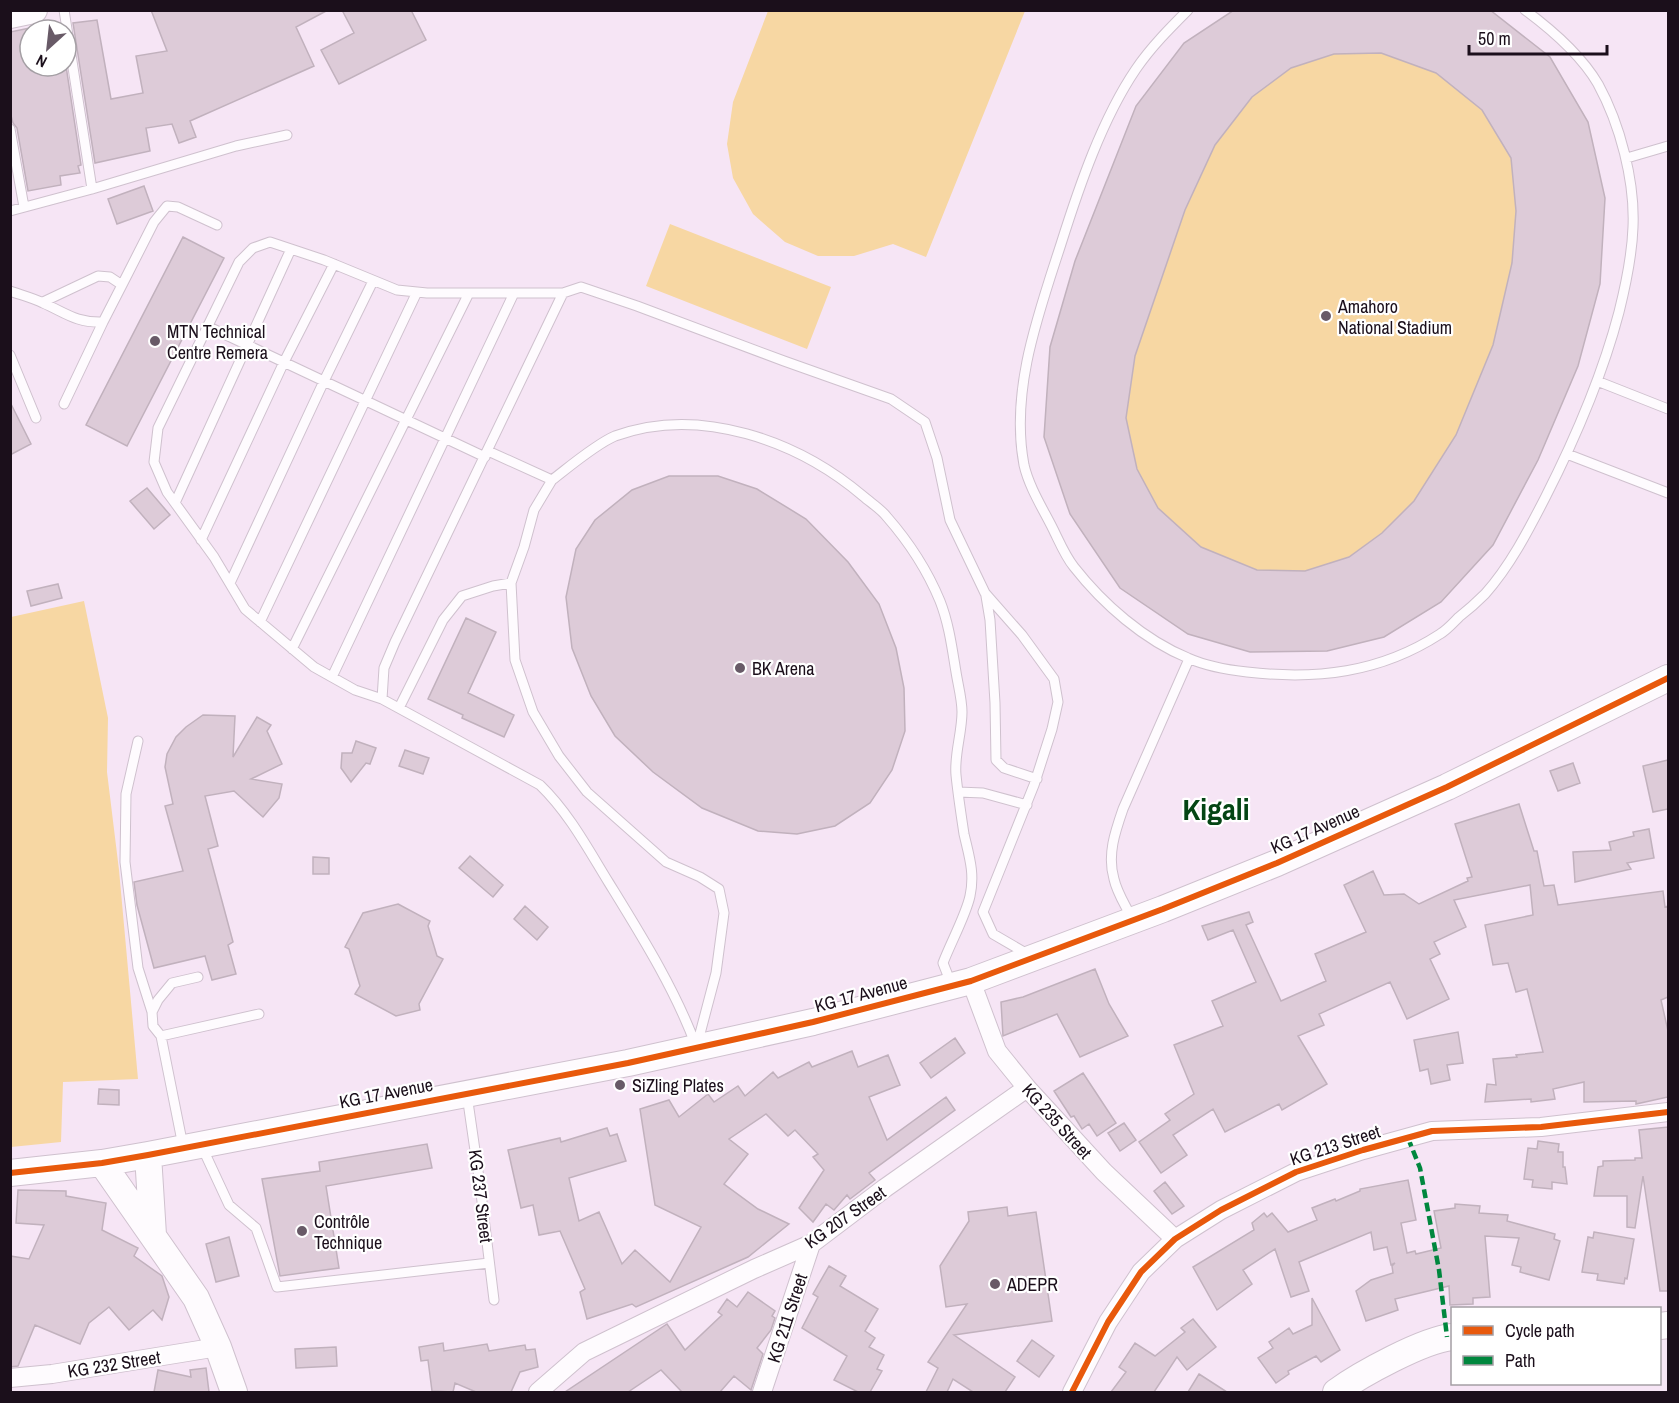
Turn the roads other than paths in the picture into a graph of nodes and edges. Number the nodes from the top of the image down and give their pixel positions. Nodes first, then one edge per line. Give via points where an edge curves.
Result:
1 (34, 10) edge
2 (64, 10) edge
3 (1188, 10) edge
4 (1525, 10) edge
5 (10, 15) edge
6 (10, 129) edge
7 (287, 135) dead end
8 (1668, 146) edge
9 (1627, 158) junction
10 (92, 189) junction
11 (24, 207) junction
12 (10, 211) edge
13 (217, 225) dead end
14 (291, 249) junction
15 (334, 264) junction
16 (374, 280) junction
17 (122, 285) junction
18 (10, 291) edge
19 (417, 292) junction
20 (469, 293) junction
21 (514, 293) junction
22 (563, 293) junction
23 (43, 302) junction
24 (103, 322) junction
25 (207, 326) junction
26 (248, 344) junction
27 (10, 355) edge
28 (284, 362) junction
29 (324, 381) junction
30 (1597, 381) junction
31 (365, 400) junction
32 (64, 404) dead end
33 (1668, 409) edge
34 (36, 418) dead end
35 (406, 419) junction
36 (446, 438) junction
37 (486, 454) junction
38 (1567, 454) junction
39 (552, 480) junction
40 (1668, 493) edge
41 (175, 503) junction
42 (201, 540) junction
43 (230, 583) junction
44 (511, 583) junction
45 (985, 593) junction
46 (260, 621) junction
47 (292, 649) junction
48 (1189, 659) junction
49 (332, 677) junction
50 (1668, 678) edge
51 (381, 699) junction
52 (399, 708) junction
53 (138, 741) dead end
54 (1036, 779) junction
55 (958, 792) junction
56 (1027, 805) junction
57 (1133, 920) junction
58 (1034, 958) junction
59 (198, 977) dead end
60 (961, 984) junction
61 (152, 1012) junction
62 (259, 1014) dead end
63 (161, 1036) junction
64 (696, 1048) junction
65 (1027, 1088) junction
66 (467, 1093) junction
67 (1668, 1112) edge
68 (192, 1147) junction
69 (148, 1155) junction
70 (102, 1163) junction
71 (10, 1173) edge
72 (153, 1235) junction
73 (1175, 1239) junction
74 (811, 1244) junction
75 (489, 1263) junction
76 (494, 1300) dead end
77 (1451, 1337) edge
78 (218, 1347) junction
79 (10, 1378) edge
80 (234, 1392) edge
81 (538, 1392) edge
82 (762, 1392) edge
83 (1072, 1392) edge
84 (1336, 1392) edge

1 - 5 street
2 - 10 lane
3 - 48 lane via 1137,67 1109,114 1068,220 1036,320 1019,425 1025,471 1071,564 1107,604 1154,640
4 - 9 lane via 1570,49 1597,82
6 - 11 lane
7 - 10 lane via 236,146
8 - 9 lane
9 - 30 lane via 1634,224 1628,275
10 - 11 lane
11 - 12 lane
13 - 17 lane via 167,206 154,222
14 - 15 lane
14 - 25 lane via 270,242 253,248 239,262
14 - 26 lane
15 - 16 lane
15 - 28 lane
16 - 19 lane via 397,290
16 - 29 lane
17 - 23 lane via 98,276
17 - 24 lane
18 - 23 lane
19 - 20 lane
19 - 31 lane
20 - 21 lane
20 - 35 lane
21 - 22 lane
21 - 36 lane
22 - 37 lane
22 - 45 lane via 580,287 637,306 891,399 925,422 950,520
23 - 24 lane via 72,318
24 - 32 lane
25 - 26 lane
25 - 41 lane via 158,428 154,462
26 - 28 lane
26 - 41 lane
27 - 34 lane
28 - 29 lane
28 - 42 lane
29 - 31 lane
29 - 43 lane
30 - 33 lane
30 - 38 lane
31 - 35 lane
31 - 46 lane
35 - 36 lane
35 - 47 lane
36 - 37 lane
36 - 49 lane
37 - 39 lane
37 - 51 lane via 395,642 384,668
38 - 40 lane
38 - 48 lane via 1522,542 1486,593 1442,633 1387,661 1332,674 1282,676 1229,670
39 - 44 lane via 534,510
39 - 55 lane via 613,437 650,427 680,425 733,429 810,459 845,480 886,516 916,556 940,600 962,712
41 - 42 lane
42 - 43 lane
43 - 46 lane via 245,609
44 - 52 lane via 462,596 443,620
44 - 64 lane via 515,660 533,712 559,756 587,792 666,862 719,889 724,913 716,973
45 - 54 lane via 996,703 996,760 1004,768
45 - 54 lane via 1054,679 1058,702
46 - 47 lane
47 - 49 lane
48 - 57 lane via 1114,834 1114,881
49 - 51 lane
50 - 57 street, KG 17 Avenue via 1447,787 1277,863
51 - 52 lane
52 - 64 lane via 540,785 558,803 638,931 685,1016
53 - 61 lane via 126,794 125,862 138,968
54 - 56 lane
55 - 56 lane via 983,793
55 - 60 lane via 972,865 970,897 943,963
56 - 58 lane via 983,912 993,934
57 - 58 street, KG 17 Avenue
58 - 60 street, KG 17 Avenue
59 - 61 lane via 172,983
60 - 64 street, KG 17 Avenue
60 - 65 street, KG 235 Street via 997,1051
61 - 63 lane via 153,1026
62 - 63 lane
63 - 68 lane
64 - 66 street, KG 17 Avenue
65 - 73 street, KG 235 Street via 1104,1172
65 - 74 street, KG 207 Street
66 - 68 street, KG 17 Avenue
66 - 75 lane, KG 237 Street
67 - 73 street, KG 213 Street via 1541,1127 1432,1131 1296,1172 1221,1210
68 - 69 street, KG 17 Avenue
68 - 75 lane via 229,1204 256,1228 277,1287
69 - 70 street, KG 17 Avenue
69 - 72 street
70 - 71 street, KG 17 Avenue
70 - 72 street
72 - 78 street via 196,1298
73 - 83 street, KG 213 Street via 1141,1272 1108,1322
74 - 81 street, KG 207 Street via 584,1352
74 - 82 street, KG 211 Street
75 - 76 lane, KG 237 Street
77 - 84 street via 1358,1376
78 - 79 street, KG 232 Street
78 - 80 street

